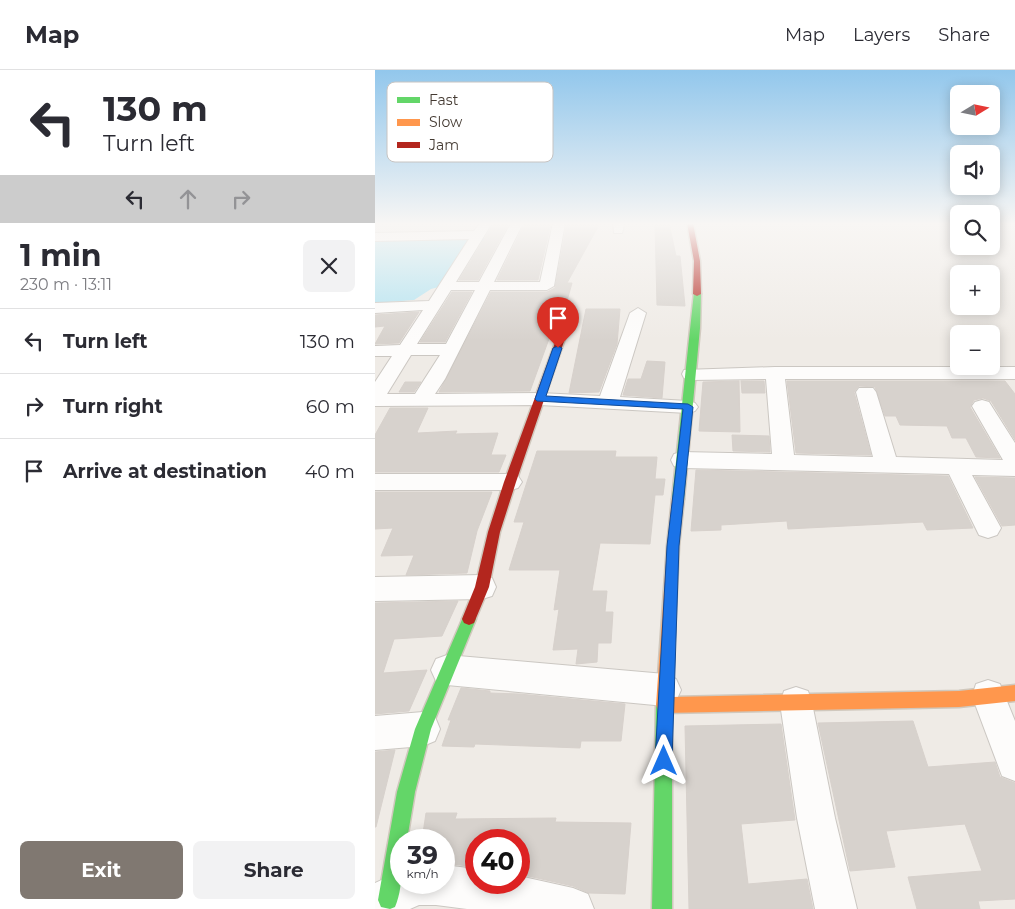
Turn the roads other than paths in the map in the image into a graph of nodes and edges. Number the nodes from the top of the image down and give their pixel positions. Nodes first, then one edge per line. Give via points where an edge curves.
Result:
1 (460, 262) edge
2 (497, 262) edge
3 (552, 262) edge
4 (697, 262) edge
5 (445, 286) junction
6 (485, 286) junction
7 (375, 308) edge
8 (441, 310) junction
9 (472, 311) junction
10 (638, 313) dead end
11 (569, 315) dead end
12 (452, 349) junction
13 (405, 350) junction
14 (375, 351) edge
15 (775, 373) junction
16 (1015, 373) edge
17 (691, 374) junction
18 (866, 392) dead end
19 (375, 398) edge
20 (540, 399) junction
21 (421, 400) junction
22 (608, 402) junction
23 (982, 406) dead end
24 (688, 407) junction
25 (682, 460) junction
26 (1015, 461) edge
27 (784, 463) junction
28 (887, 465) junction
29 (956, 466) junction
30 (1015, 468) edge
31 (375, 482) edge
32 (510, 482) junction
33 (988, 528) dead end
34 (482, 587) junction
35 (375, 589) edge
36 (447, 670) junction
37 (1002, 695) edge
38 (665, 698) junction
39 (796, 703) junction
40 (423, 729) junction
41 (375, 733) edge
42 (1015, 763) edge
43 (381, 903) edge
44 (573, 909) edge
45 (662, 909) edge
46 (836, 909) edge

1 - 5 street
2 - 6 street
3 - 6 street via 547,286
4 - 17 street via 696,328
5 - 6 street
5 - 8 street
6 - 9 street
7 - 8 street
8 - 9 street
8 - 13 street
9 - 12 street
10 - 22 street
11 - 20 street
12 - 13 street
12 - 21 street
13 - 14 street
13 - 19 street
15 - 16 street
15 - 17 street
15 - 27 street
17 - 24 street
18 - 28 street
19 - 21 street
20 - 21 street
20 - 22 street
20 - 32 street
22 - 24 street
23 - 26 street
24 - 25 street
25 - 27 street
25 - 38 street via 673,546
27 - 28 street
28 - 29 street
29 - 30 street
29 - 33 street
31 - 32 street
32 - 34 street via 494,532
34 - 35 street
34 - 36 street
36 - 38 street
36 - 40 street
37 - 39 street
37 - 42 street
38 - 39 street
38 - 45 street
39 - 46 street
40 - 41 street
40 - 43 street
43 - 44 street via 419,885 436,885 498,892

